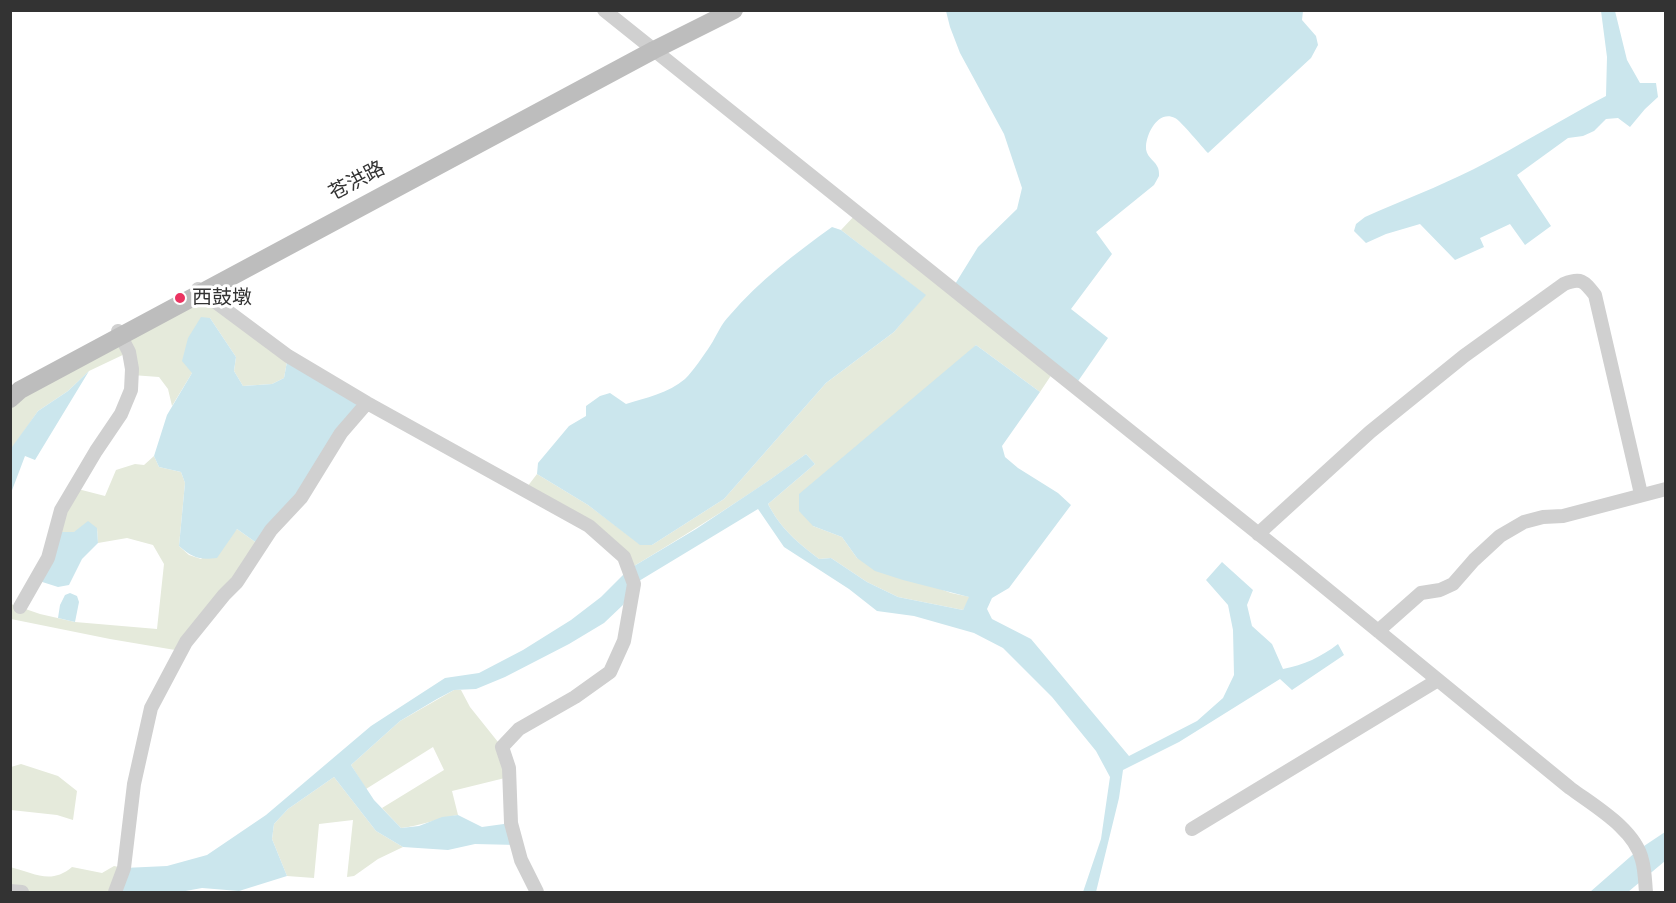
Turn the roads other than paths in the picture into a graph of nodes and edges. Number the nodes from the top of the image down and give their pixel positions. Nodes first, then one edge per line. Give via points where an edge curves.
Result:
1 (604, 10) edge
2 (727, 10) edge
3 (734, 10) edge
4 (652, 49) junction
5 (200, 291) junction
6 (119, 334) junction
7 (10, 393) edge
8 (10, 399) edge
9 (367, 403) junction
10 (1665, 489) edge
11 (1641, 494) junction
12 (1258, 534) junction
13 (20, 607) dead end
14 (1378, 631) junction
15 (1438, 680) junction
16 (1192, 829) dead end
17 (10, 891) edge
18 (22, 892) edge
19 (116, 892) edge
20 (537, 892) edge
21 (1646, 892) edge

1 - 4 street
2 - 4 main road, 苍洪路
3 - 4 main road
4 - 5 main road, 苍洪路
4 - 12 street
5 - 6 main road, 苍洪路
5 - 9 street via 288,356
6 - 7 main road, 苍洪路
6 - 8 main road
6 - 13 street via 129,352 131,390 121,414 61,510 48,558
9 - 19 street via 341,433 301,498 271,530 237,582 186,642 151,708 134,784 124,868
9 - 20 street via 589,526 624,557 634,584 624,641 609,672 519,729 502,747 509,768 511,823 521,860
10 - 11 street
11 - 12 street via 1595,295 1585,282 1575,279 1464,356 1370,432
11 - 14 street via 1563,516 1524,522 1500,536 1453,584 1422,593
12 - 14 street
14 - 15 street
15 - 16 street
15 - 21 street via 1633,839 1642,858
17 - 18 street

